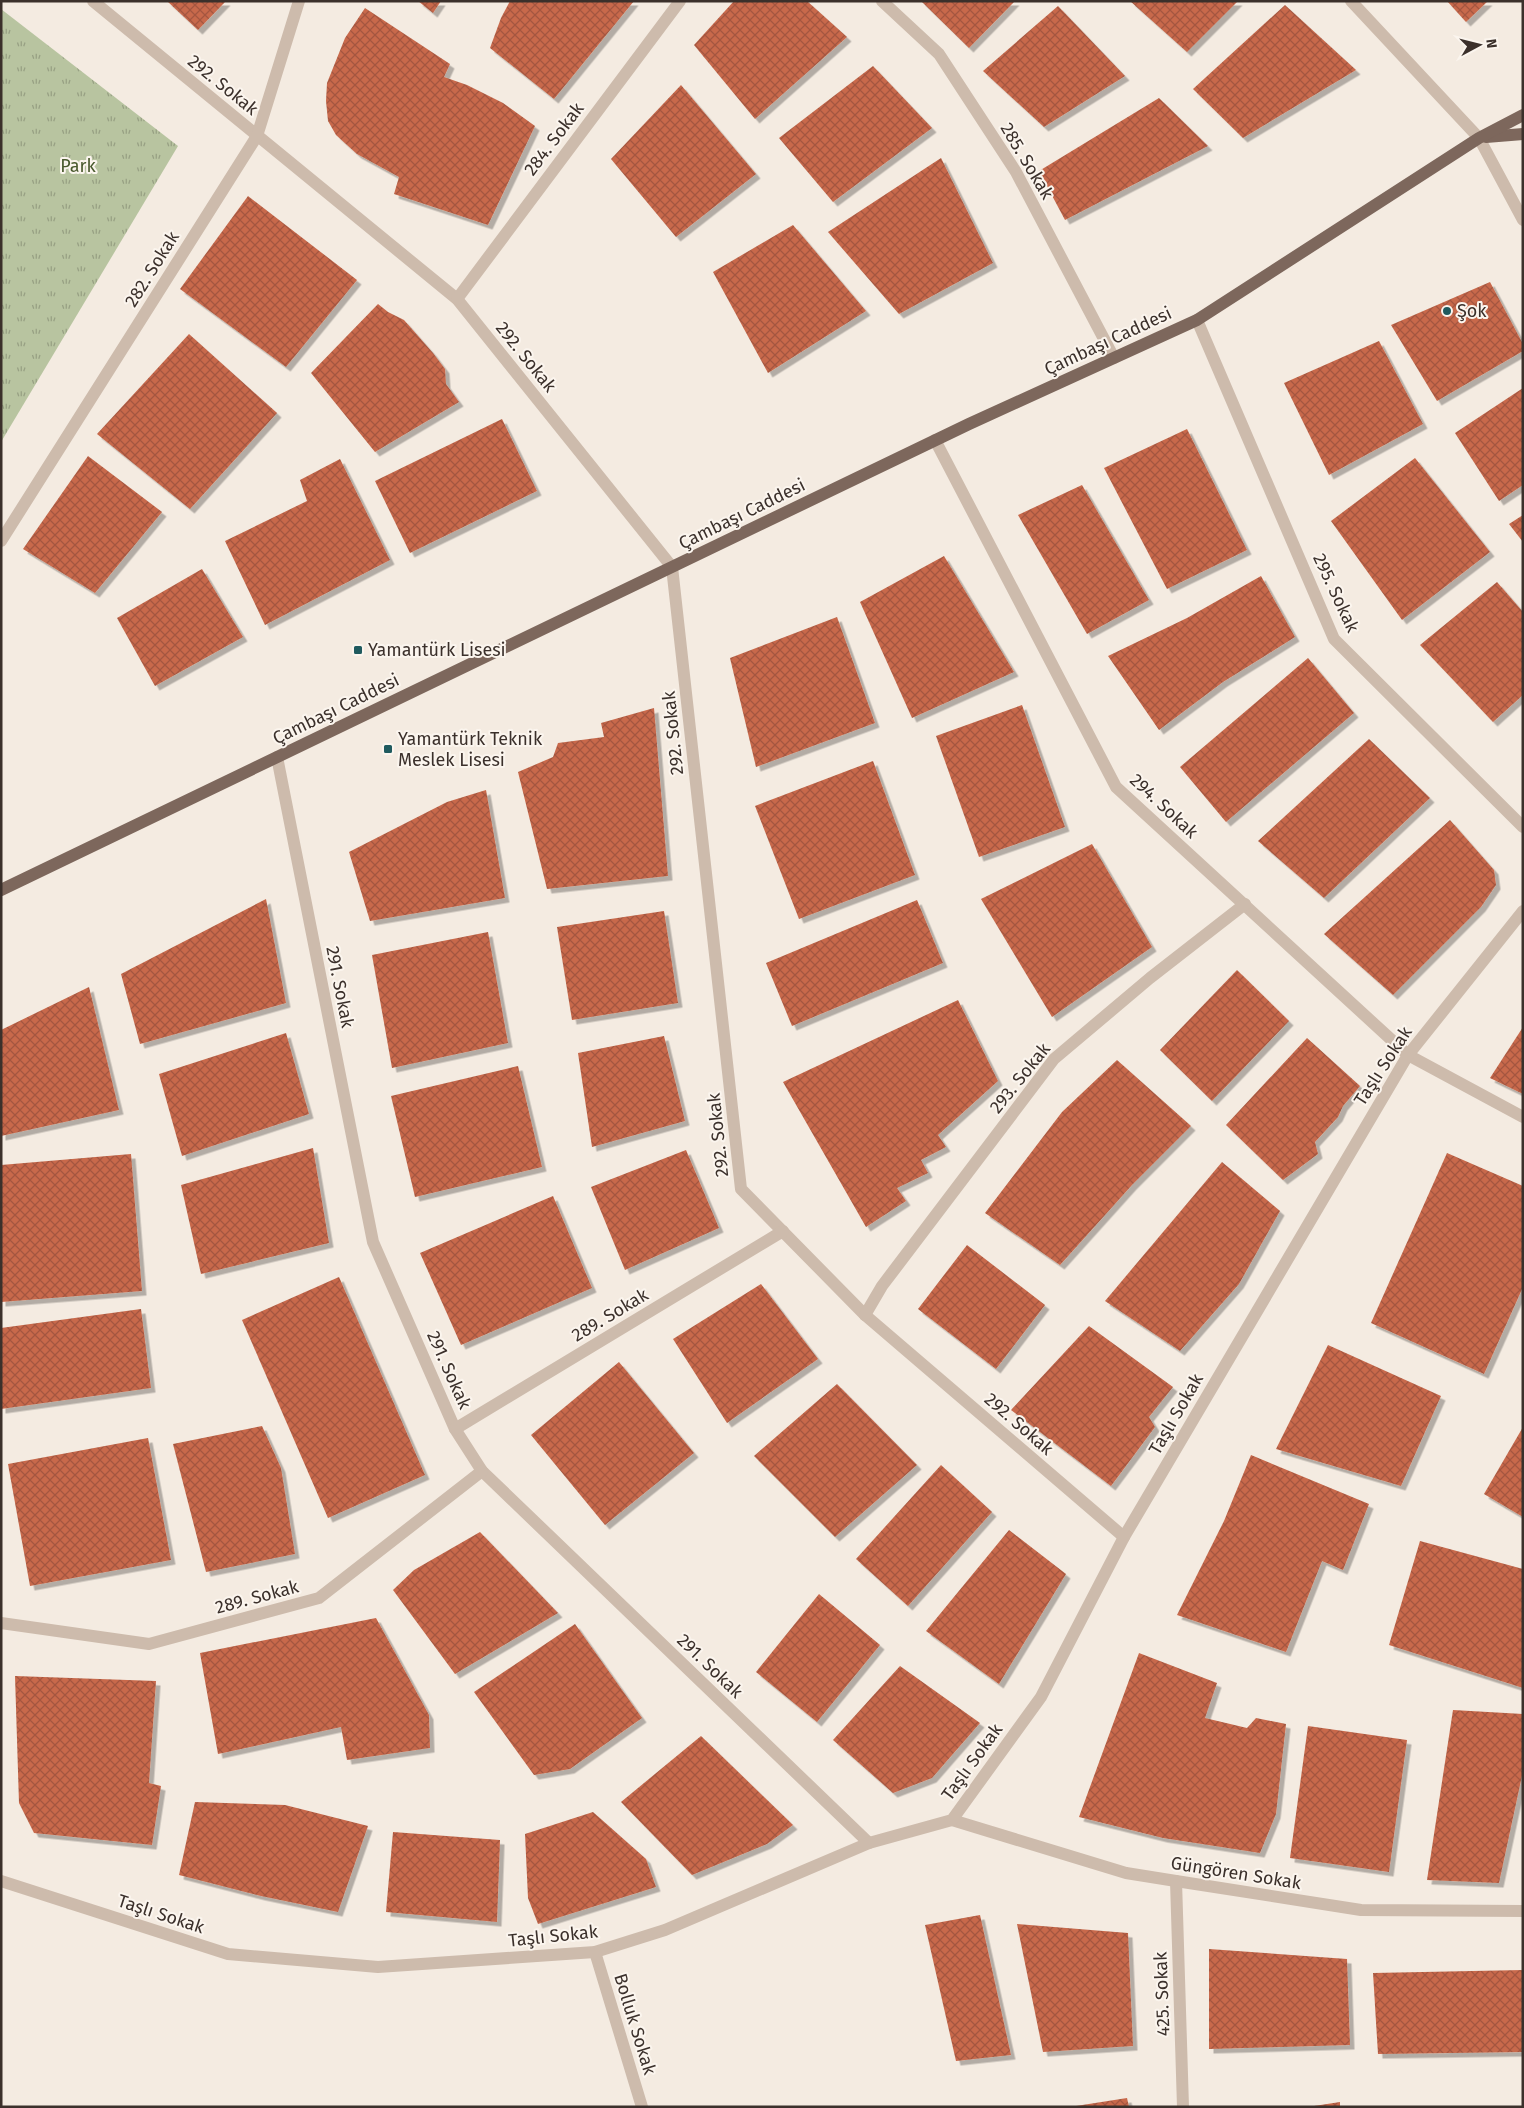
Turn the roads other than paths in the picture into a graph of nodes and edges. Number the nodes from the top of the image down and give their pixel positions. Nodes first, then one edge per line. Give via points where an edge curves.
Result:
1 (93, 1) edge
2 (299, 1) edge
3 (680, 1) edge
4 (882, 1) edge
5 (1351, 1) edge
6 (1523, 115) edge
7 (1523, 134) edge
8 (257, 136) junction
9 (1479, 138) junction
10 (1523, 220) edge
11 (457, 299) junction
12 (1197, 320) junction
13 (1114, 358) junction
14 (935, 440) junction
15 (1, 541) edge
16 (672, 567) junction
17 (277, 757) junction
18 (1523, 827) edge
19 (1, 890) edge
20 (1245, 904) junction
21 (1523, 911) edge
22 (1408, 1055) junction
23 (1523, 1117) edge
24 (782, 1231) junction
25 (865, 1315) junction
26 (456, 1428) junction
27 (482, 1471) junction
28 (1124, 1537) junction
29 (1, 1623) edge
30 (952, 1820) junction
31 (869, 1843) junction
32 (1, 1881) edge
33 (1176, 1881) junction
34 (1523, 1911) edge
35 (595, 1952) junction
36 (642, 2107) edge
37 (1183, 2107) edge

1 - 8 street, 292. Sokak
2 - 8 street, 282. Sokak
3 - 11 street, 284. Sokak
4 - 13 street, 285. Sokak via 939,54 1016,172
5 - 9 street
6 - 9 main road, Çambaşı Caddesi
7 - 9 main road, Çambaşı Caddesi
8 - 11 street, 292. Sokak
8 - 15 street, 282. Sokak
9 - 10 street
9 - 12 main road, Çambaşı Caddesi
11 - 16 street, 292. Sokak
12 - 13 main road, Çambaşı Caddesi
12 - 18 street, 295. Sokak via 1334,639
13 - 14 main road, Çambaşı Caddesi
14 - 16 main road, Çambaşı Caddesi
14 - 20 street, 294. Sokak via 1116,787
16 - 17 main road, Çambaşı Caddesi
16 - 24 street, 292. Sokak via 741,1189
17 - 19 main road, Çambaşı Caddesi
17 - 26 street, 291. Sokak via 374,1242
20 - 22 street, 294. Sokak
20 - 25 street, 293. Sokak via 1054,1059 882,1286
21 - 22 street, Taşlı Sokak
22 - 23 street, 294. Sokak
22 - 28 street, Taşlı Sokak
24 - 25 street, 292. Sokak
24 - 26 street, 289. Sokak
25 - 28 street, 292. Sokak
26 - 27 street, 291. Sokak
27 - 29 street, 289. Sokak via 319,1598 148,1644
27 - 31 street, 291. Sokak
28 - 30 street, Taşlı Sokak via 1041,1697
30 - 31 street, Taşlı Sokak
30 - 33 street, Güngören Sokak via 1126,1873
31 - 35 street, Taşlı Sokak via 665,1930
32 - 35 street, Taşlı Sokak via 228,1954 378,1967
33 - 34 street, Güngören Sokak via 1361,1910
33 - 37 street, 425. Sokak
35 - 36 street, Bolluk Sokak

